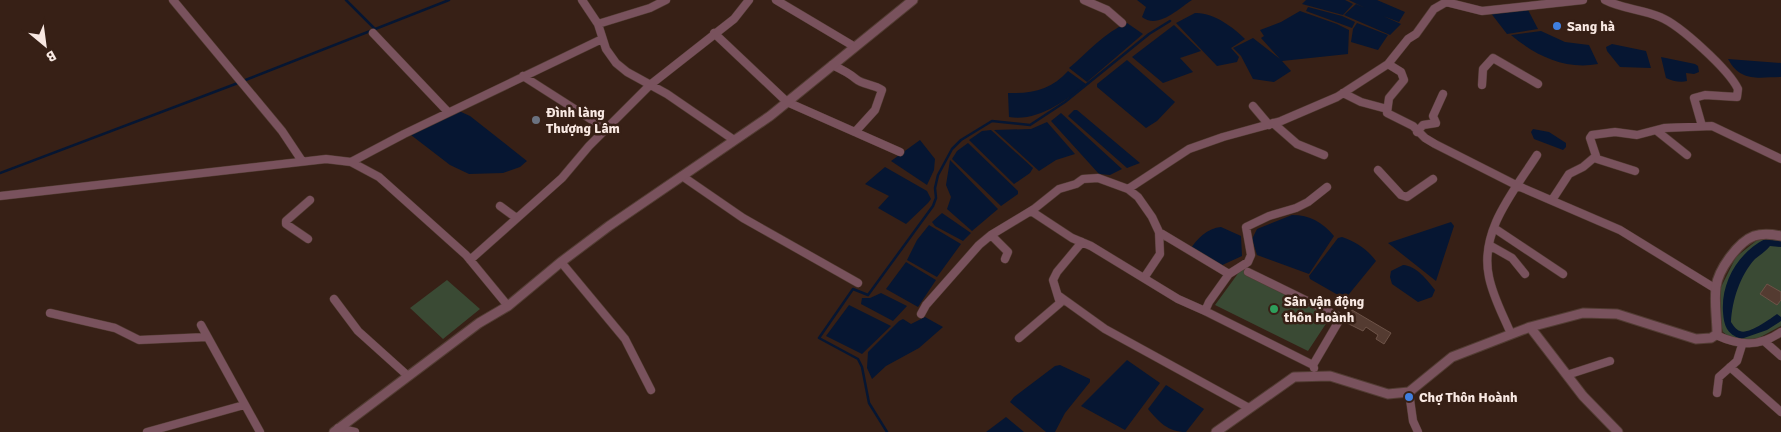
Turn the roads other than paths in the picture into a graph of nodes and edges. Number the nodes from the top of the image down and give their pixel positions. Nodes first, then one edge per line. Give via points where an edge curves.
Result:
1 (173, 0) edge
2 (582, 0) edge
3 (666, 0) edge
4 (749, 0) edge
5 (776, 0) edge
6 (913, 0) edge
7 (1084, 0) edge
8 (1583, 0) edge
9 (1605, 0) edge
10 (1446, 1) edge
11 (1122, 23) dead end
12 (598, 24) junction
13 (373, 33) dead end
14 (714, 33) junction
15 (602, 39) junction
16 (855, 47) junction
17 (1388, 64) junction
18 (832, 65) junction
19 (523, 76) junction
20 (1538, 84) dead end
21 (650, 85) junction
22 (1482, 85) dead end
23 (1343, 92) junction
24 (1443, 94) dead end
25 (787, 102) junction
26 (1253, 106) dead end
27 (1387, 109) junction
28 (448, 112) junction
29 (1271, 124) junction
30 (1702, 126) junction
31 (606, 129) junction
32 (1657, 131) junction
33 (855, 132) junction
34 (1417, 132) junction
35 (734, 140) junction
36 (900, 152) dead end
37 (1537, 155) dead end
38 (1687, 155) dead end
39 (1324, 156) dead end
40 (1594, 158) junction
41 (1781, 160) edge
42 (302, 161) junction
43 (351, 162) junction
44 (1378, 170) dead end
45 (1635, 171) dead end
46 (682, 176) junction
47 (1433, 179) dead end
48 (1518, 186) junction
49 (1327, 187) dead end
50 (1128, 190) junction
51 (0, 196) edge
52 (310, 200) dead end
53 (1552, 200) junction
54 (500, 206) dead end
55 (1031, 211) junction
56 (515, 218) junction
57 (1494, 228) junction
58 (1159, 232) junction
59 (991, 236) junction
60 (1781, 236) edge
61 (308, 239) dead end
62 (1082, 242) junction
63 (1489, 245) junction
64 (1006, 259) dead end
65 (470, 260) junction
66 (561, 262) junction
67 (1248, 272) dead end
68 (1229, 274) junction
69 (1525, 274) dead end
70 (1563, 274) dead end
71 (1144, 278) junction
72 (858, 283) dead end
73 (1716, 289) junction
74 (1059, 296) junction
75 (334, 299) dead end
76 (508, 306) junction
77 (1205, 311) junction
78 (50, 313) dead end
79 (921, 314) dead end
80 (201, 325) dead end
81 (1530, 327) junction
82 (1781, 332) edge
83 (1511, 334) junction
84 (1716, 334) junction
85 (207, 336) junction
86 (1019, 338) dead end
87 (1764, 341) junction
88 (1742, 345) junction
89 (1781, 356) edge
90 (1610, 361) dead end
91 (1730, 368) junction
92 (1314, 370) junction
93 (1567, 375) junction
94 (408, 376) junction
95 (651, 390) dead end
96 (1408, 392) junction
97 (1717, 393) dead end
98 (244, 405) junction
99 (1249, 408) junction
100 (1781, 412) edge
101 (336, 430) edge
102 (147, 432) edge
103 (260, 432) edge
104 (355, 432) edge
105 (1216, 432) edge
106 (1418, 432) edge
107 (1618, 432) edge

1 - 42 street via 282,131
2 - 12 street
3 - 12 street
4 - 14 street via 734,19
5 - 16 street
6 - 16 street
7 - 11 street via 1107,10
8 - 10 street via 1482,10
9 - 30 street via 1619,7 1667,19 1731,78 1738,88 1737,97 1705,95 1694,98
10 - 17 street via 1434,9
12 - 15 street
13 - 28 street
14 - 21 street
14 - 25 street
15 - 19 street
15 - 21 street via 616,62
16 - 18 street
17 - 23 street
17 - 27 street via 1401,72 1404,80 1390,94
18 - 25 street
18 - 33 street via 882,90 875,110
19 - 28 street
19 - 31 street
20 - 22 street via 1493,58 1483,69
21 - 31 street
21 - 35 street
23 - 27 street
23 - 29 street
24 - 34 street via 1433,116 1436,123 1422,125
25 - 33 street
25 - 35 street
26 - 29 street
27 - 34 street
28 - 43 street
29 - 39 street via 1297,144
29 - 50 street via 1189,149
30 - 32 street
30 - 41 street via 1712,126
31 - 56 street via 562,178
32 - 38 street
32 - 40 street via 1637,135 1615,132 1592,135 1590,138 1596,152
33 - 36 street
34 - 48 street via 1434,144
35 - 46 street
37 - 48 street
40 - 45 street
40 - 53 street via 1569,174
42 - 43 street
42 - 51 street
43 - 65 street via 379,177
44 - 47 street via 1401,195 1407,197
46 - 66 street
46 - 72 street via 743,218
48 - 53 street
48 - 57 street
49 - 68 street via 1296,208 1246,227 1251,255 1248,262
50 - 55 street via 1098,178 1084,179 1059,189
50 - 58 street via 1138,197
52 - 61 street via 286,221
53 - 73 street via 1620,230
54 - 56 street
55 - 59 street
55 - 62 street
56 - 65 street
57 - 63 street
57 - 70 street
58 - 68 street
58 - 71 street via 1160,254
59 - 64 street via 1008,252
59 - 79 street via 973,251
60 - 73 street via 1768,233 1748,238 1725,266
62 - 71 street
62 - 74 street via 1053,280
63 - 69 street via 1512,258
63 - 83 street via 1487,255 1494,293
65 - 76 street
66 - 76 street
66 - 95 street via 624,340
67 - 92 street via 1338,316 1340,319
68 - 77 street
71 - 77 street
73 - 84 street
74 - 86 street via 1060,303
74 - 99 street via 1105,329
75 - 94 street via 368,343
76 - 94 street via 479,323
77 - 92 street
78 - 85 street via 115,328 139,340
80 - 85 street
81 - 83 street
81 - 84 street via 1583,313 1603,313 1635,319 1696,339 1711,338
81 - 93 street
82 - 87 street
83 - 96 street via 1452,357
84 - 88 street
85 - 98 street
87 - 88 street
87 - 89 street
88 - 91 street via 1739,358
90 - 93 street
91 - 97 street via 1718,375 1715,382
91 - 100 street
92 - 96 street via 1388,394
92 - 99 street via 1286,381
93 - 107 street
94 - 101 street
96 - 106 street
98 - 102 street
98 - 103 street
99 - 105 street
101 - 104 street

